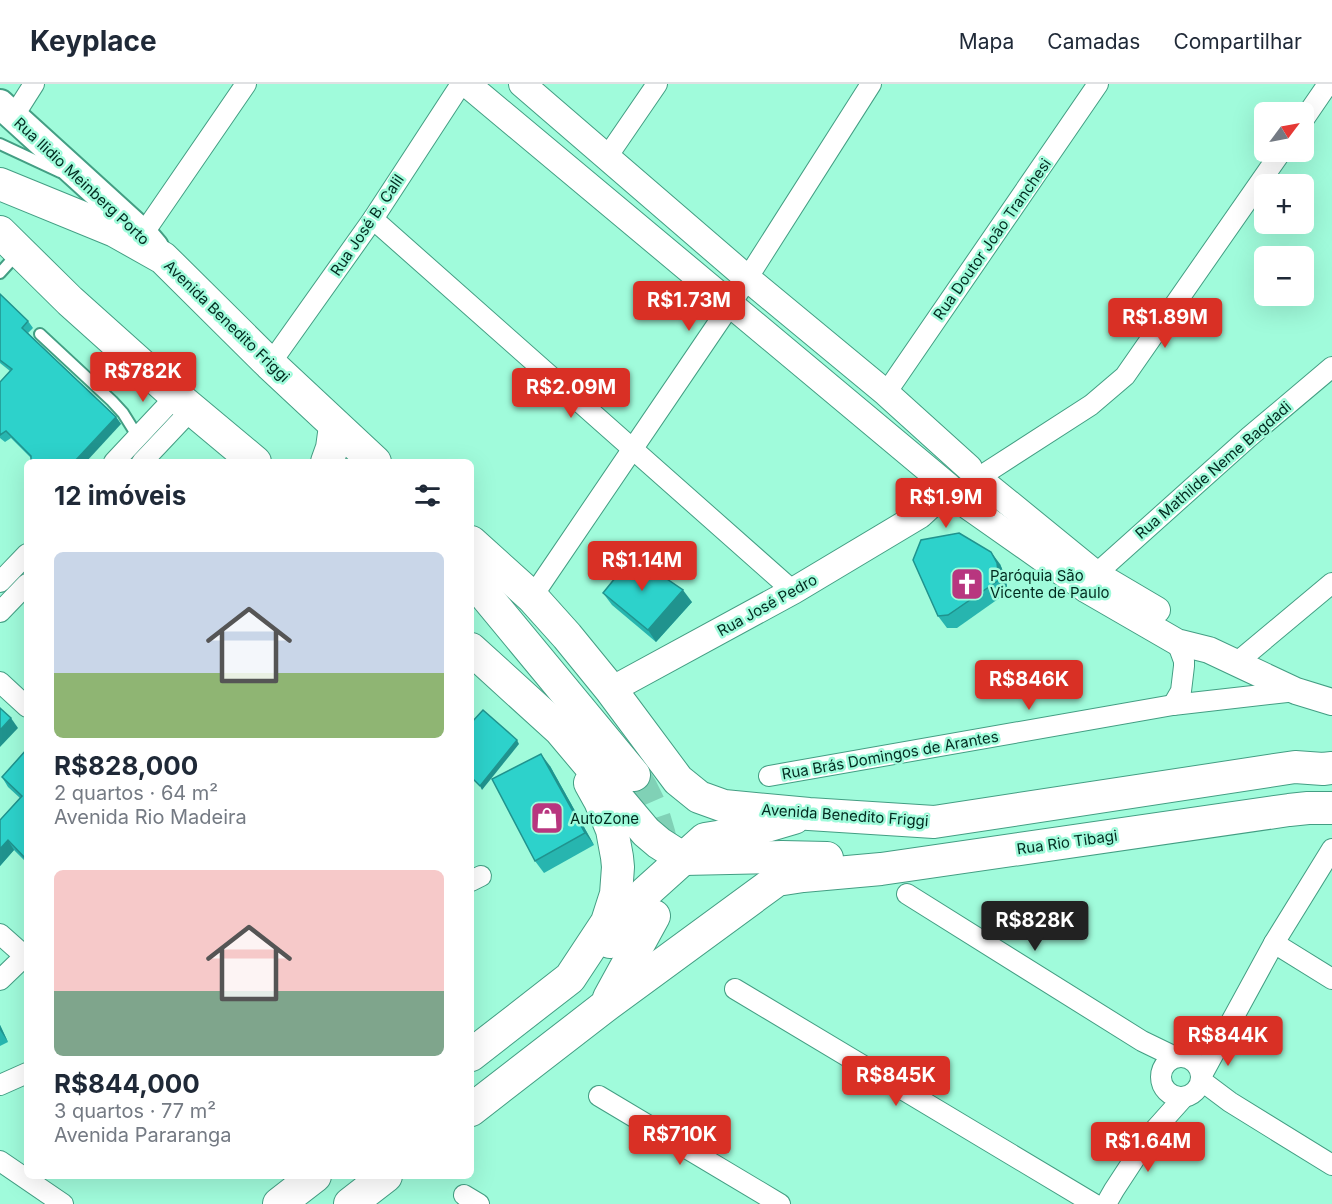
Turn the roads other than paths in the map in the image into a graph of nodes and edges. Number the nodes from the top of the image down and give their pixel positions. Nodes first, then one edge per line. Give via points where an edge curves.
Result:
1 (34, 84) edge
2 (246, 84) edge
3 (461, 84) edge
4 (467, 84) edge
5 (522, 84) edge
6 (657, 84) edge
7 (871, 84) edge
8 (1098, 84) edge
9 (1328, 84) edge
10 (1314, 104) edge
11 (6, 110) edge
12 (0, 144) edge
13 (607, 157) junction
14 (1274, 162) edge
15 (0, 184) edge
16 (95, 190) junction
17 (373, 219) junction
18 (143, 234) junction
19 (7, 252) edge
20 (163, 258) junction
21 (747, 278) junction
22 (731, 304) junction
23 (40, 334) dead end
24 (270, 364) junction
25 (1332, 367) edge
26 (886, 393) junction
27 (184, 402) junction
28 (335, 426) junction
29 (138, 437) junction
30 (632, 449) junction
31 (117, 459) edge
32 (144, 459) edge
33 (251, 459) edge
34 (328, 459) edge
35 (373, 459) edge
36 (978, 475) junction
37 (955, 495) junction
38 (474, 545) edge
39 (24, 557) edge
40 (1096, 574) junction
41 (0, 582) edge
42 (474, 582) edge
43 (1332, 583) edge
44 (24, 587) edge
45 (793, 591) junction
46 (532, 597) junction
47 (0, 612) edge
48 (1177, 642) junction
49 (1209, 650) junction
50 (474, 652) edge
51 (1235, 664) junction
52 (0, 682) edge
53 (611, 690) junction
54 (1296, 691) junction
55 (1332, 702) edge
56 (24, 704) edge
57 (1173, 705) junction
58 (560, 730) junction
59 (1332, 768) edge
60 (634, 775) tunnel mouth
61 (769, 776) dead end
62 (1332, 808) edge
63 (809, 814) junction
64 (1332, 849) edge
65 (684, 858) junction
66 (930, 862) junction
67 (907, 894) dead end
68 (654, 916) dead end
69 (0, 934) edge
70 (1274, 943) junction
71 (24, 955) edge
72 (24, 959) edge
73 (570, 978) junction
74 (1332, 979) edge
75 (0, 980) edge
76 (735, 989) dead end
77 (604, 1007) junction
78 (474, 1053) edge
79 (24, 1074) edge
80 (1185, 1078) junction
81 (0, 1085) edge
82 (599, 1095) dead end
83 (474, 1108) edge
84 (0, 1161) edge
85 (1332, 1165) edge
86 (24, 1177) edge
87 (26, 1179) edge
88 (311, 1179) edge
89 (382, 1179) edge
90 (63, 1204) edge
91 (279, 1204) edge
92 (350, 1204) edge
93 (780, 1204) edge
94 (1094, 1204) edge
95 (1106, 1204) edge

1 - 11 street
2 - 18 street
3 - 17 street, Rua José B. Calil
4 - 22 street
5 - 13 street
6 - 13 street
7 - 21 street
8 - 26 street, Rua Doutor João Tranchesi
9 - 10 street
11 - 16 main road, Rua Ilidio Meinberg Porto
12 - 16 lane
13 - 21 street
14 - 36 street via 1125,376 1091,405
15 - 20 main road, Avenida Benedito Friggi via 115,231
16 - 18 main road, Rua Ilidio Meinberg Porto
17 - 24 street, Rua José B. Calil
17 - 30 street
18 - 20 main road, Rua Ilidio Meinberg Porto
19 - 27 main road via 70,301
20 - 24 main road, Avenida Benedito Friggi
21 - 22 street
21 - 26 street
22 - 30 street
22 - 37 street
23 - 29 lane via 112,401
24 - 28 main road, Avenida Benedito Friggi
25 - 40 street, Rua Mathilde Neme Bagdadi
26 - 36 street
27 - 29 street
27 - 32 street
27 - 33 main road
28 - 34 main road
28 - 35 main road, Avenida Benedito Friggi
29 - 31 street
30 - 45 street
30 - 46 street
36 - 37 street via 962,468 956,471 951,476
36 - 40 street
37 - 45 street, Rua José Pedro
37 - 48 street via 1087,590
38 - 46 main road, Avenida Benedito Friggi
39 - 41 street
40 - 49 street via 1185,627
42 - 60 main road
43 - 51 street
44 - 47 street
45 - 53 street, Rua José Pedro
46 - 53 main road, Avenida Benedito Friggi
48 - 49 street
48 - 57 street via 1184,666 1181,691
49 - 51 street
50 - 58 main road
51 - 54 street
52 - 56 street
53 - 63 main road, Avenida Benedito Friggi via 678,780 699,797 724,806
54 - 55 street
54 - 57 street, Rua Brás Domingos de Arantes
57 - 61 street, Rua Brás Domingos de Arantes
58 - 65 main road via 646,832
58 - 73 main road via 600,801 612,830 618,867 616,894 607,921
59 - 63 main road, Avenida Benedito Friggi via 1295,767 934,822
62 - 66 main road, Rua Rio Tibagi via 1289,810
63 - 65 main road via 705,839
64 - 70 street
65 - 66 main road
65 - 73 main road via 645,893 603,951
66 - 77 main road, Rua Rio Tibagi via 777,880
67 - 80 street via 1142,1041
68 - 77 main road
69 - 71 street
70 - 74 street
70 - 80 street via 1222,1040
72 - 75 street
73 - 78 main road
76 - 94 street
77 - 83 main road, Rua Rio Tibagi
79 - 81 street
80 - 85 street
80 - 95 street via 1162,1096 1150,1135
82 - 93 street
84 - 86 street
87 - 90 street
88 - 91 main road
89 - 92 main road

